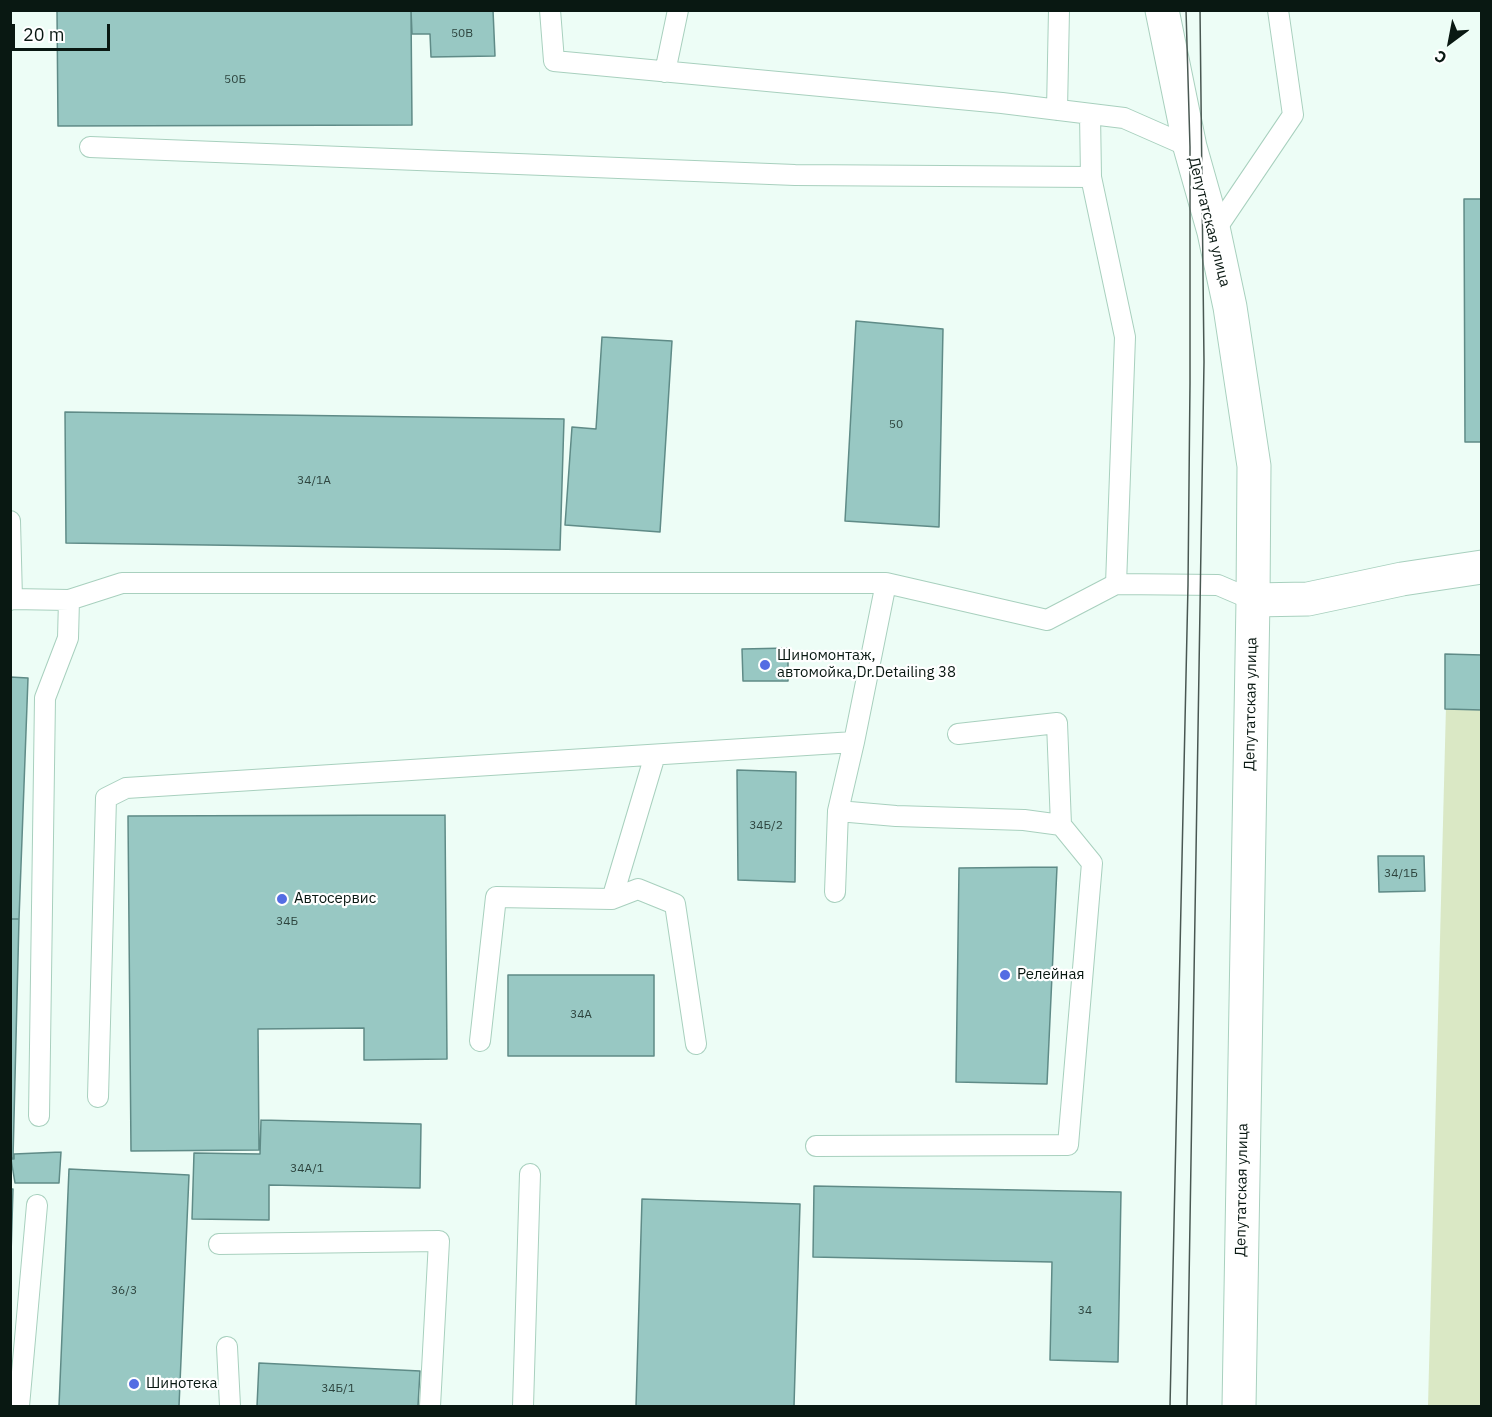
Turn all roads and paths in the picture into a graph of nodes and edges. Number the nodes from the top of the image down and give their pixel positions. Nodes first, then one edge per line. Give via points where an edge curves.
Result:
1 (550, 10) edge
2 (678, 10) edge
3 (1059, 10) edge
4 (1162, 10) edge
5 (1278, 10) edge
6 (665, 72) junction
7 (1057, 110) junction
8 (1090, 114) junction
9 (90, 147) dead end
10 (1190, 147) junction
11 (1091, 177) junction
12 (1214, 232) junction
13 (10, 521) edge
14 (1482, 567) edge
15 (886, 583) junction
16 (1116, 584) junction
17 (11, 600) edge
18 (69, 600) junction
19 (1253, 600) junction
20 (958, 734) dead end
21 (854, 742) junction
22 (655, 755) junction
23 (838, 811) junction
24 (1061, 825) junction
25 (835, 892) dead end
26 (612, 899) junction
27 (480, 1041) dead end
28 (696, 1044) dead end
29 (98, 1097) dead end
30 (39, 1116) dead end
31 (816, 1146) dead end
32 (530, 1174) dead end
33 (37, 1205) dead end
34 (219, 1244) dead end
35 (226, 1347) dead end
36 (19, 1407) edge
37 (230, 1407) edge
38 (430, 1407) edge
39 (523, 1407) edge
40 (1239, 1407) edge

1 - 6 lane via 554,61
2 - 6 lane
3 - 7 lane
4 - 10 main road, Депутатская улица
5 - 12 lane via 1293,116
6 - 7 lane
7 - 8 lane
8 - 10 lane via 1124,118
8 - 11 lane
9 - 11 lane via 795,175
10 - 12 main road, Депутатская улица
11 - 16 lane via 1125,337
12 - 19 main road, Депутатская улица via 1230,307 1254,466
13 - 17 lane
14 - 19 main road via 1308,599
15 - 16 lane via 1047,621
15 - 18 lane via 122,583
15 - 21 lane
16 - 19 lane via 1218,585
17 - 18 lane
18 - 30 lane via 68,638 45,698
19 - 40 main road, Депутатская улица
20 - 24 lane via 1057,723
21 - 22 lane
21 - 23 lane
22 - 26 lane
22 - 29 lane via 126,788 106,798
23 - 24 lane
23 - 25 lane
24 - 31 lane via 1092,862 1068,1145
26 - 27 lane via 496,897
26 - 28 lane via 638,889 675,904
32 - 39 lane
33 - 36 lane
34 - 38 lane via 439,1241
35 - 37 lane

